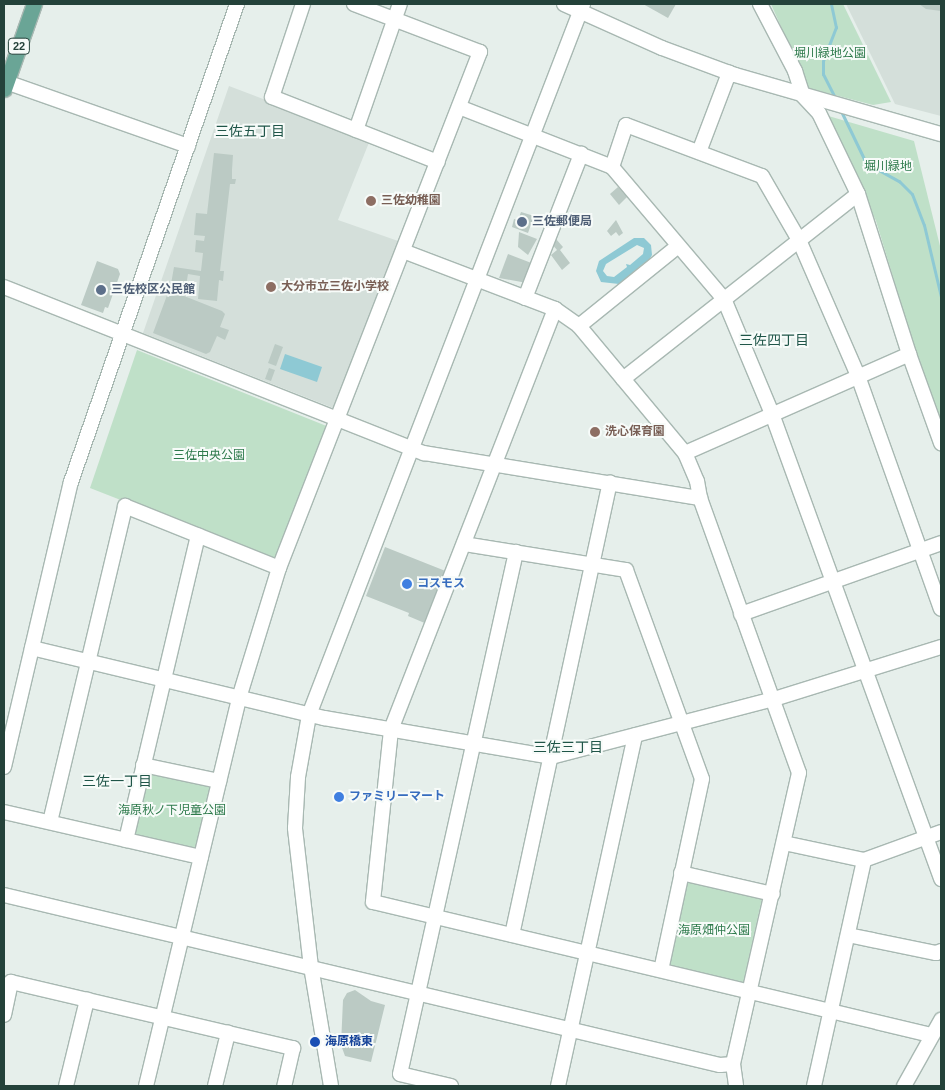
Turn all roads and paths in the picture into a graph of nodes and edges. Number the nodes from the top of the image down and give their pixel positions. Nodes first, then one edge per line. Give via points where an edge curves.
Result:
1 (34, 4) edge
2 (237, 4) edge
3 (303, 4) edge
4 (354, 4) edge
5 (400, 4) edge
6 (564, 4) edge
7 (760, 4) edge
8 (581, 7) edge
9 (394, 19) junction
10 (729, 73) junction
11 (5, 86) edge
12 (803, 96) junction
13 (459, 107) junction
14 (356, 130) junction
15 (941, 134) edge
16 (532, 135) junction
17 (188, 146) junction
18 (699, 152) junction
19 (581, 154) junction
20 (438, 162) junction
21 (612, 167) junction
22 (858, 194) junction
23 (799, 240) junction
24 (678, 246) junction
25 (403, 251) junction
26 (477, 279) junction
27 (4, 287) edge
28 (525, 298) junction
29 (724, 299) junction
30 (554, 309) junction
31 (579, 326) junction
32 (123, 334) junction
33 (909, 354) junction
34 (858, 376) junction
35 (623, 379) junction
36 (772, 414) junction
37 (337, 419) junction
38 (941, 443) edge
39 (412, 448) junction
40 (685, 453) junction
41 (494, 465) junction
42 (610, 483) junction
43 (700, 498) junction
44 (198, 535) junction
45 (941, 543) edge
46 (464, 544) junction
47 (920, 550) junction
48 (516, 552) junction
49 (592, 564) junction
50 (279, 568) junction
51 (833, 581) junction
52 (941, 609) edge
53 (741, 614) junction
54 (941, 647) edge
55 (32, 648) junction
56 (88, 662) junction
57 (868, 670) junction
58 (163, 680) junction
59 (239, 698) junction
60 (774, 699) junction
61 (309, 715) junction
62 (681, 723) junction
63 (391, 730) junction
64 (634, 735) junction
65 (473, 745) junction
66 (550, 757) junction
67 (143, 765) junction
68 (4, 767) edge
69 (219, 781) junction
70 (4, 812) edge
71 (50, 822) junction
72 (941, 832) edge
73 (926, 837) junction
74 (126, 840) junction
75 (784, 843) junction
76 (201, 857) junction
77 (864, 860) junction
78 (681, 873) junction
79 (941, 879) edge
80 (773, 894) junction
81 (4, 895) edge
82 (435, 916) junction
83 (512, 935) junction
84 (848, 936) junction
85 (181, 937) junction
86 (941, 951) edge
87 (587, 953) junction
88 (311, 967) junction
89 (661, 970) junction
90 (751, 992) junction
91 (418, 993) junction
92 (86, 1000) junction
93 (831, 1011) junction
94 (4, 1015) edge
95 (162, 1017) junction
96 (941, 1020) edge
97 (570, 1028) junction
98 (228, 1033) junction
99 (931, 1035) junction
100 (732, 1064) junction
101 (66, 1086) edge
102 (146, 1086) edge
103 (215, 1086) edge
104 (284, 1086) edge
105 (331, 1086) edge
106 (451, 1086) edge
107 (558, 1086) edge
108 (736, 1086) edge
109 (814, 1086) edge
110 (904, 1086) edge

1 - 11 main road, 22
2 - 17 street
3 - 14 street via 272,97
4 - 9 street
5 - 9 street
6 - 8 street
7 - 12 street via 795,71
8 - 10 street via 662,48
8 - 16 street
9 - 13 street via 480,52
9 - 14 street
10 - 12 street
10 - 18 street
11 - 17 street
12 - 15 street
12 - 22 street via 818,113
13 - 16 street
13 - 20 street
14 - 20 street
16 - 19 street
16 - 26 street
17 - 32 street
18 - 21 street via 626,125
18 - 23 street via 762,176
19 - 21 street
19 - 28 street
20 - 25 street
21 - 24 street
22 - 23 street
22 - 33 street
23 - 29 street
23 - 34 street
24 - 29 street
24 - 31 street
25 - 26 street
25 - 37 street
26 - 28 street
26 - 39 street
27 - 32 street
28 - 30 street
29 - 35 street
29 - 36 street
30 - 31 street
30 - 41 street
31 - 35 street
32 - 37 street
32 - 55 street via 71,482
33 - 34 street
33 - 38 street
34 - 36 street
34 - 47 street
35 - 40 street
36 - 40 street
36 - 51 street
37 - 39 street
37 - 50 street
39 - 41 street
39 - 61 street
40 - 43 street via 697,481
41 - 42 street
41 - 46 street
42 - 43 street
42 - 49 street
43 - 53 street
44 - 50 street
44 - 56 street via 125,506
44 - 58 street
45 - 47 street
46 - 48 street
46 - 63 street
47 - 51 street
47 - 52 street
48 - 49 street
48 - 65 street
49 - 62 street via 626,570
49 - 66 street
50 - 59 street
51 - 53 street
51 - 57 street
53 - 60 street
54 - 57 street
55 - 56 street
55 - 68 street
56 - 58 street
56 - 71 street
57 - 60 street
57 - 73 street
58 - 59 street
58 - 67 street
59 - 61 street
59 - 69 street
60 - 62 street
60 - 75 street via 799,773
61 - 63 street
61 - 88 street via 298,777 295,828
62 - 64 street
62 - 78 street via 702,779
63 - 65 street
63 - 82 street via 373,902
64 - 66 street
64 - 87 street
65 - 66 street
65 - 82 street
66 - 83 street
67 - 69 street
67 - 74 street
69 - 76 street
70 - 71 street
71 - 74 street
72 - 73 street
73 - 77 street
73 - 79 street
74 - 76 street
75 - 77 street
75 - 80 street
76 - 85 street
77 - 84 street
78 - 80 street
78 - 89 street
80 - 90 street
81 - 85 street
82 - 83 street
82 - 91 street
83 - 87 street
84 - 86 street via 936,953
84 - 93 street
85 - 88 street
85 - 95 street
87 - 89 street
87 - 97 street
88 - 91 street
88 - 105 street
89 - 90 street
90 - 93 street
90 - 100 street
91 - 97 street
91 - 106 street via 400,1074
92 - 94 street via 12,982
92 - 95 street
92 - 101 street
93 - 99 street
93 - 109 street
95 - 98 street
95 - 102 street
96 - 99 street
97 - 100 street via 720,1065
97 - 107 street
98 - 103 street
98 - 104 street via 293,1048
99 - 110 street
100 - 108 street

